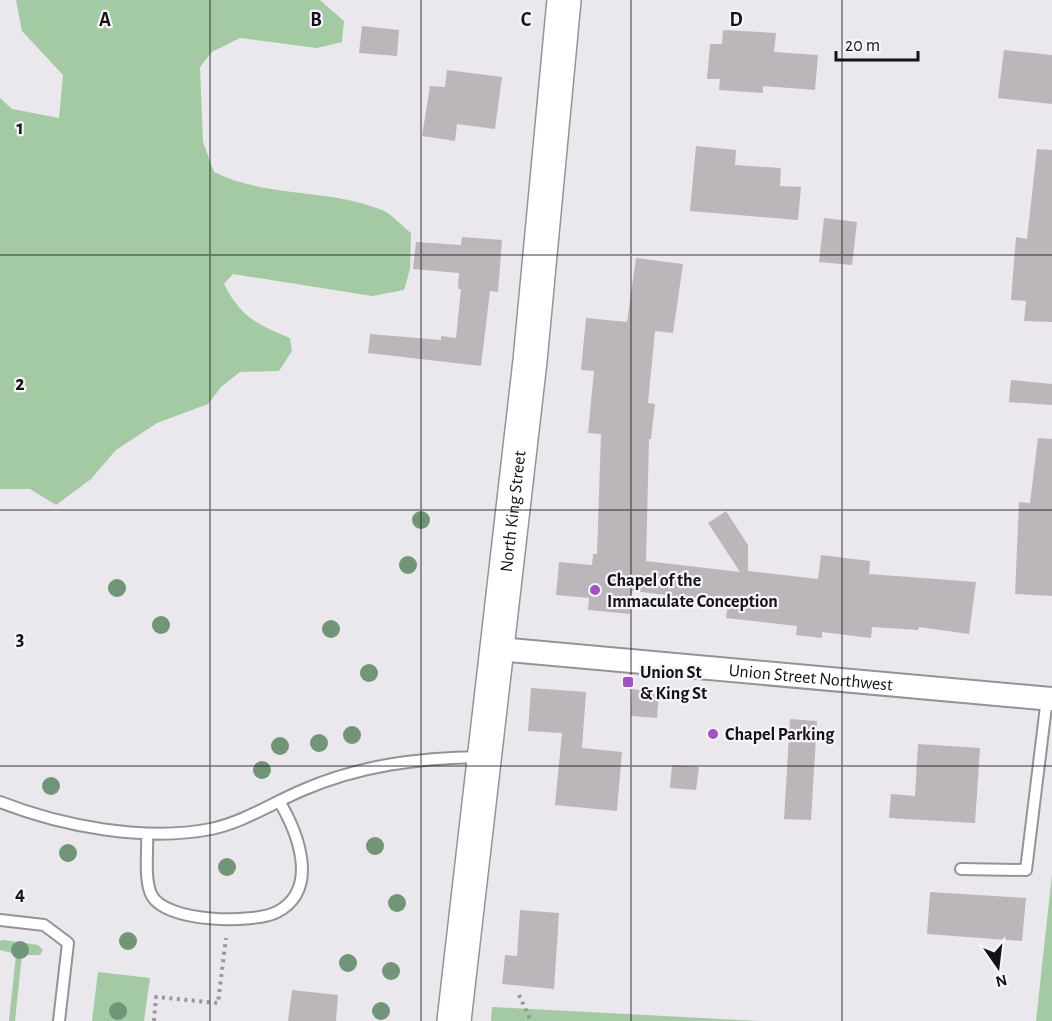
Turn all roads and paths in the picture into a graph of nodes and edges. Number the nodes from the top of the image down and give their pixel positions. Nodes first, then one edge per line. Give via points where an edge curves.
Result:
1 (564, 0) edge
2 (498, 649) junction
3 (1050, 698) edge
4 (484, 756) junction
5 (279, 801) junction
6 (0, 802) edge
7 (147, 834) junction
8 (961, 869) dead end
9 (228, 919) junction
10 (0, 920) edge
11 (519, 995) dead end
12 (58, 1021) edge
13 (154, 1021) edge
14 (454, 1021) edge
15 (531, 1021) edge

1 - 2 main road, North King Street
2 - 3 street, Union Street Northwest
2 - 4 main road, North King Street
3 - 8 lane via 1026,870
4 - 5 lane via 416,758 371,767 324,781
4 - 14 main road, North King Street
5 - 7 lane via 211,829
5 - 9 lane via 292,822 302,852 296,889 278,911 261,917
6 - 7 lane via 59,819
7 - 9 lane via 151,894 178,913
9 - 13 path via 218,1003 156,998
10 - 12 lane via 44,925 68,943
11 - 15 path

